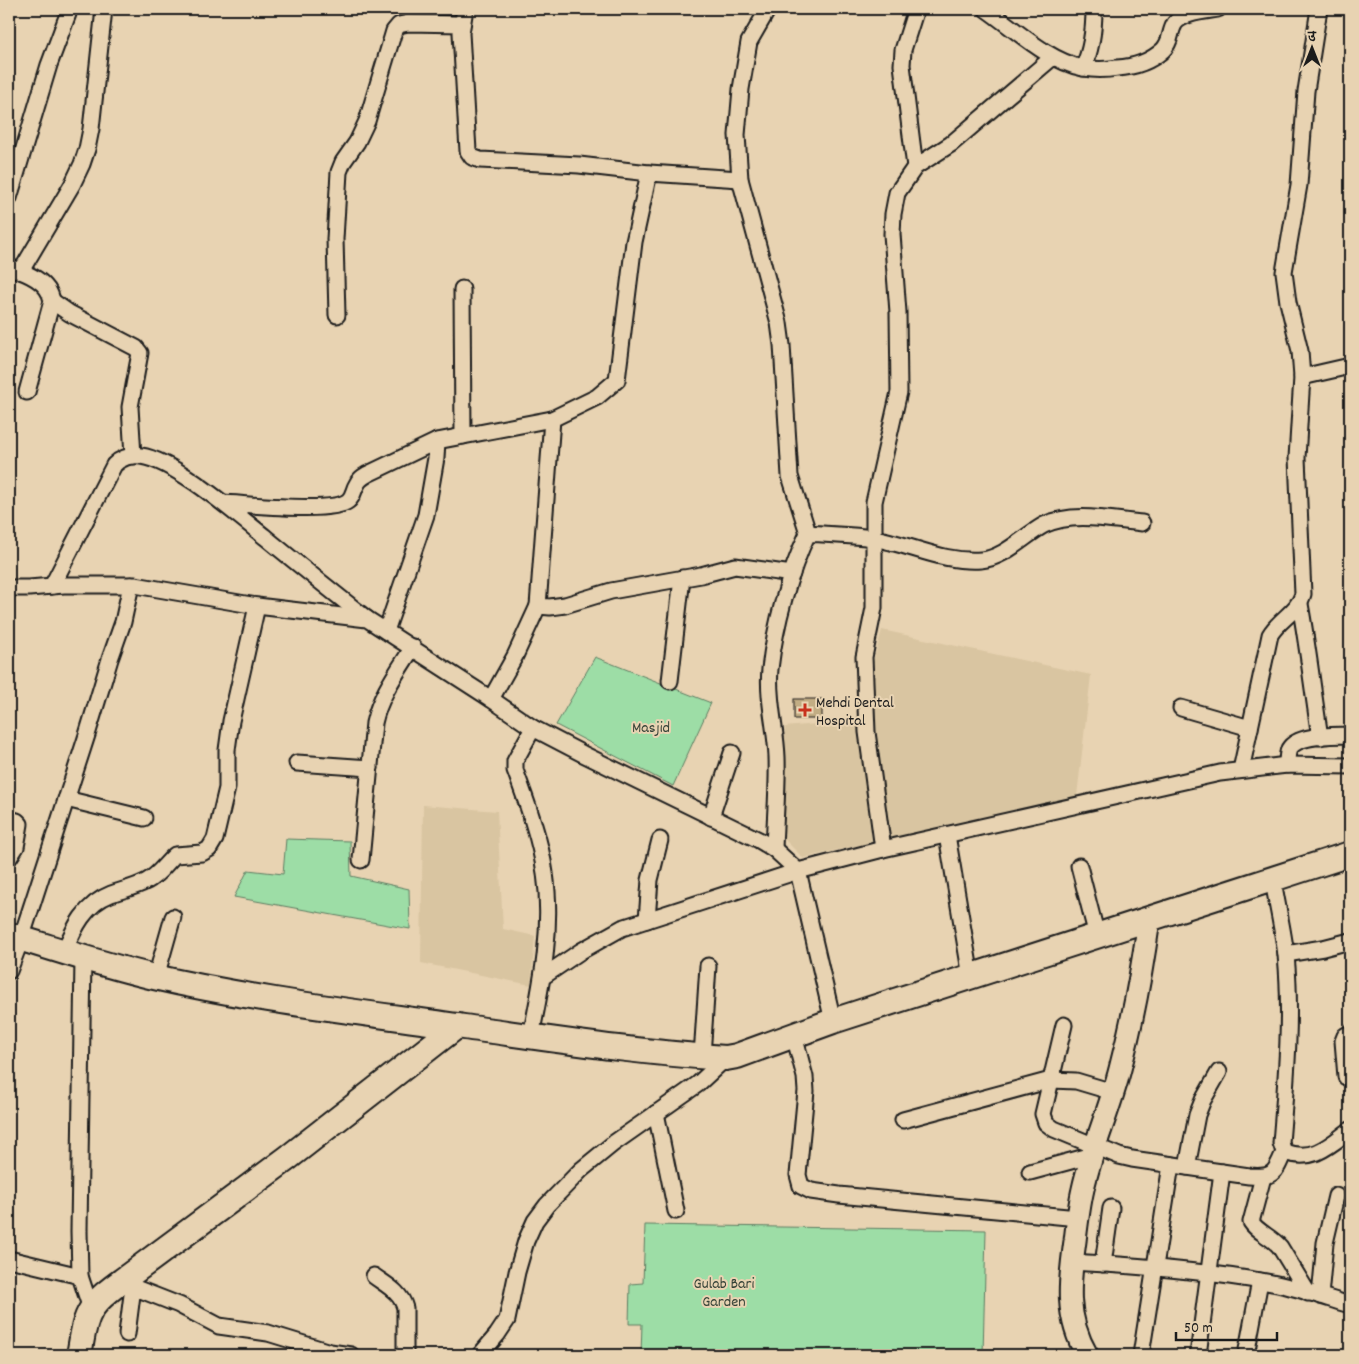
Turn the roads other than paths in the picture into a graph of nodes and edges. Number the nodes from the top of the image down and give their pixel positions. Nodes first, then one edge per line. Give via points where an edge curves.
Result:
1 (104, 9) edge
2 (465, 9) edge
3 (768, 9) edge
4 (916, 9) edge
5 (986, 9) edge
6 (1094, 9) edge
7 (1218, 9) edge
8 (1319, 9) edge
9 (1187, 12) edge
10 (68, 14) dead end
11 (462, 24) junction
12 (1053, 57) junction
13 (1083, 68) junction
14 (915, 167) junction
15 (648, 173) junction
16 (740, 179) junction
17 (9, 198) edge
18 (15, 269) edge
19 (462, 289) dead end
20 (52, 301) junction
21 (337, 316) dead end
22 (1350, 366) edge
23 (1302, 377) junction
24 (27, 392) dead end
25 (552, 419) junction
26 (463, 436) junction
27 (437, 441) junction
28 (133, 456) junction
29 (223, 503) junction
30 (1142, 523) dead end
31 (808, 533) junction
32 (874, 538) junction
33 (792, 574) junction
34 (682, 578) junction
35 (131, 585) junction
36 (52, 586) junction
37 (9, 588) edge
38 (1300, 604) junction
39 (257, 606) junction
40 (538, 606) junction
41 (366, 619) junction
42 (386, 631) junction
43 (412, 647) junction
44 (670, 681) dead end
45 (491, 699) junction
46 (1181, 708) dead end
47 (533, 728) junction
48 (1250, 728) junction
49 (1350, 736) edge
50 (1320, 737) junction
51 (732, 753) dead end
52 (297, 763) dead end
53 (1287, 765) junction
54 (1350, 766) edge
55 (370, 768) junction
56 (1241, 770) junction
57 (66, 800) junction
58 (711, 816) junction
59 (144, 818) dead end
60 (9, 819) edge
61 (947, 835) junction
62 (660, 840) dead end
63 (774, 849) junction
64 (883, 849) junction
65 (1350, 854) edge
66 (9, 858) edge
67 (361, 860) dead end
68 (1079, 866) dead end
69 (798, 871) junction
70 (1273, 880) junction
71 (173, 917) dead end
72 (646, 920) junction
73 (1149, 920) junction
74 (1097, 936) junction
75 (15, 937) edge
76 (1350, 941) edge
77 (1286, 954) junction
78 (74, 955) junction
79 (708, 966) dead end
80 (9, 971) edge
81 (544, 976) junction
82 (156, 977) junction
83 (971, 977) junction
84 (833, 1021) junction
85 (1064, 1025) dead end
86 (457, 1026) junction
87 (1350, 1033) edge
88 (794, 1035) junction
89 (532, 1036) junction
90 (702, 1056) junction
91 (726, 1058) junction
92 (1219, 1072) dead end
93 (1346, 1076) dead end
94 (1051, 1080) junction
95 (1113, 1092) junction
96 (656, 1113) junction
97 (903, 1120) dead end
98 (1350, 1130) edge
99 (1094, 1151) junction
100 (1284, 1152) junction
101 (1171, 1165) junction
102 (1187, 1167) junction
103 (1030, 1172) dead end
104 (1222, 1172) junction
105 (1263, 1177) junction
106 (1336, 1196) dead end
107 (1111, 1208) dead end
108 (676, 1211) dead end
109 (1078, 1218) junction
110 (9, 1259) edge
111 (1072, 1262) junction
112 (1103, 1264) junction
113 (1155, 1269) junction
114 (1208, 1274) junction
115 (80, 1276) junction
116 (374, 1276) dead end
117 (1260, 1281) junction
118 (128, 1283) junction
119 (1314, 1295) junction
120 (1350, 1305) edge
121 (91, 1309) junction
122 (126, 1334) dead end
123 (79, 1355) edge
124 (352, 1355) edge
125 (404, 1355) edge
126 (480, 1355) edge
127 (1087, 1355) edge
128 (1141, 1355) edge
129 (1198, 1355) edge
130 (1246, 1355) edge

1 - 18 street via 91,129 82,164 72,185
2 - 11 street
3 - 16 street via 749,42 742,80 737,135
4 - 14 street via 902,65
5 - 12 street
6 - 13 street via 1090,54
7 - 9 street
8 - 23 street via 1306,91 1299,184 1284,272
9 - 13 street via 1175,23 1170,42 1154,57 1131,67
10 - 17 street via 49,65
11 - 15 street via 468,152 472,157
11 - 21 street via 408,23 399,25 394,31 363,132 339,172 335,238
12 - 13 street
12 - 14 street via 951,144
14 - 32 street via 897,193 893,214 899,392 874,502
15 - 16 street
15 - 25 street via 634,242 617,380 597,397
16 - 31 street via 779,323 790,476
18 - 20 street via 45,285
19 - 26 street
20 - 24 street
20 - 28 street via 140,353 130,407
22 - 23 street
23 - 38 street via 1297,458 1303,594
25 - 26 street
25 - 40 street
26 - 27 street
27 - 29 street via 360,479 353,496 340,505 308,507
27 - 42 street via 426,515
28 - 29 street via 142,456 175,470
28 - 36 street via 120,459 114,465
29 - 41 street
30 - 32 street via 1067,518 1045,525 991,557 974,560 941,557
31 - 32 street
31 - 33 street
32 - 64 street via 874,608 864,657 867,732
33 - 34 street via 735,566
33 - 63 street via 775,636 770,670 777,757
34 - 40 street via 611,591 565,605
34 - 44 street
35 - 36 street
35 - 39 street
35 - 57 street via 123,622
36 - 37 street
38 - 48 street via 1275,627 1270,636
38 - 50 street
39 - 41 street
39 - 78 street via 231,721 227,788 215,839 202,853 175,856 146,882 108,895 91,905 73,930
40 - 45 street
41 - 42 street
42 - 43 street
43 - 45 street
43 - 55 street via 377,711
45 - 47 street
46 - 48 street
47 - 58 street
47 - 81 street via 515,761 515,770 545,872 548,907
48 - 56 street
49 - 50 street
50 - 53 street via 1295,743 1289,750
51 - 58 street
52 - 55 street
53 - 54 street
53 - 56 street
55 - 67 street
56 - 61 street
57 - 59 street
57 - 75 street
58 - 63 street
60 - 66 street via 20,824 16,847
61 - 64 street
61 - 83 street
62 - 72 street via 650,880
63 - 69 street
64 - 69 street
65 - 70 main road
68 - 74 street
69 - 72 street
69 - 84 street
70 - 73 main road
70 - 77 street
71 - 82 street
72 - 81 street via 603,938
73 - 74 main road
73 - 95 street via 1139,989
74 - 83 main road
75 - 78 main road
75 - 80 street
76 - 77 street
77 - 100 street via 1287,1056 1281,1143
78 - 82 main road
78 - 115 street
79 - 90 street
81 - 89 street
82 - 86 main road via 251,996
83 - 84 main road
84 - 88 main road
85 - 94 street
86 - 89 main road
86 - 118 main road
87 - 93 street via 1343,1041
88 - 91 main road
88 - 109 street via 806,1091 798,1176 801,1186 811,1191 839,1195
89 - 90 main road
90 - 91 main road
91 - 96 street via 698,1084
92 - 102 street via 1197,1115
94 - 95 street via 1076,1082
94 - 97 street
94 - 99 street via 1044,1105 1046,1123
95 - 99 street
96 - 108 street
96 - 126 street via 581,1170 547,1204 526,1241 507,1320
98 - 100 street via 1317,1153 1302,1156
99 - 101 street
99 - 103 street
99 - 109 street
100 - 105 street via 1275,1172
101 - 102 street
101 - 113 street
102 - 104 street
104 - 105 street
104 - 114 street
105 - 119 street via 1252,1222 1280,1246
106 - 119 street
107 - 112 street
109 - 111 street
110 - 115 street
111 - 112 street
111 - 127 street via 1073,1322
112 - 113 street
113 - 114 street
113 - 128 street
114 - 117 street
114 - 129 street
115 - 121 street
116 - 125 street via 404,1300
117 - 119 street
117 - 130 street
118 - 121 main road
118 - 122 street
118 - 124 street via 219,1326 268,1333 330,1352
119 - 120 street
121 - 123 main road

